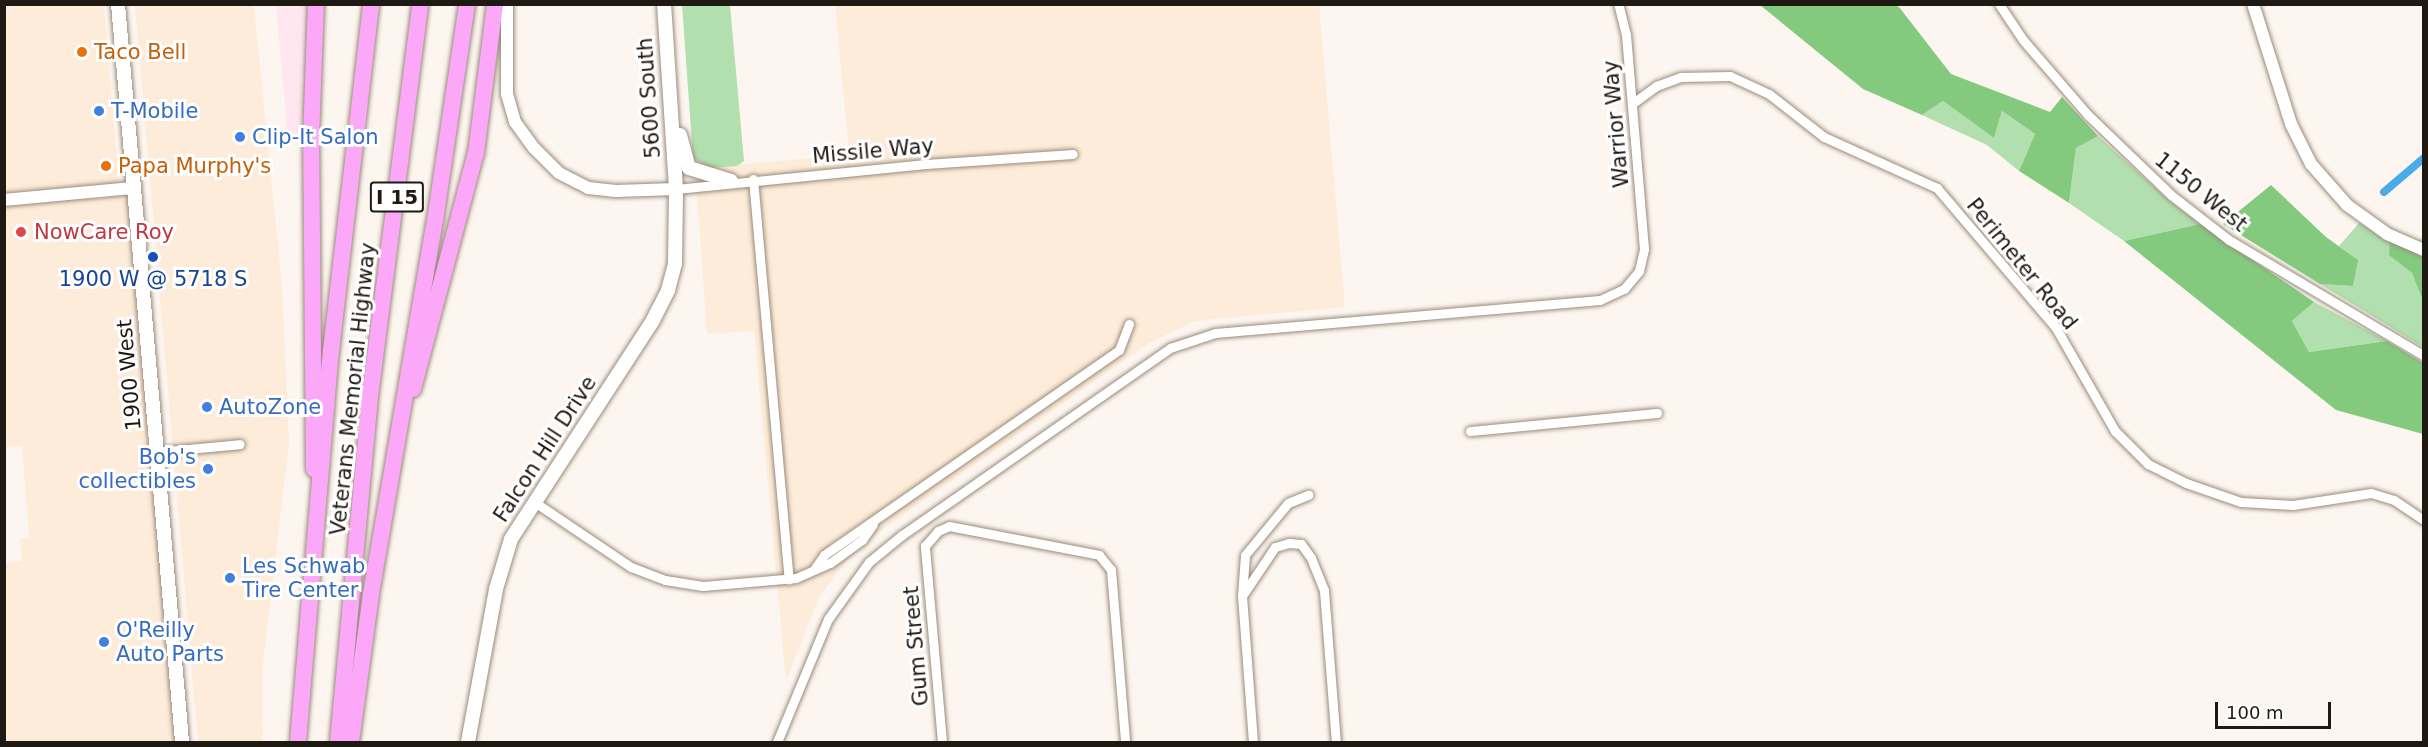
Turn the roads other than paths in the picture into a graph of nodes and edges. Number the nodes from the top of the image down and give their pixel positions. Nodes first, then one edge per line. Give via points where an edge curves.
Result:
1 (118, 4) edge
2 (316, 4) edge
3 (321, 4) edge
4 (371, 4) edge
5 (420, 4) edge
6 (467, 4) edge
7 (495, 4) edge
8 (507, 4) edge
9 (664, 4) edge
10 (1618, 4) edge
11 (1999, 4) edge
12 (2253, 4) edge
13 (316, 25) junction
14 (668, 58) junction
15 (1633, 103) junction
16 (1073, 154) dead end
17 (753, 179) junction
18 (731, 181) junction
19 (134, 188) junction
20 (676, 189) junction
21 (4, 200) edge
22 (2424, 250) edge
23 (1129, 324) dead end
24 (2424, 356) edge
25 (1657, 413) dead end
26 (1470, 431) dead end
27 (240, 444) dead end
28 (396, 447) junction
29 (156, 452) junction
30 (1308, 495) dead end
31 (533, 501) junction
32 (2424, 520) edge
33 (317, 533) junction
34 (789, 579) junction
35 (1242, 596) junction
36 (182, 742) edge
37 (298, 742) edge
38 (338, 742) edge
39 (351, 742) edge
40 (468, 742) edge
41 (777, 742) edge
42 (942, 742) edge
43 (1125, 742) edge
44 (1253, 742) edge
45 (1336, 742) edge

1 - 19 main road, 1900 West
2 - 13 highway
3 - 13 highway
4 - 33 highway, Veterans Memorial Highway / I 15 via 331,351
5 - 38 highway, Veterans Memorial Highway / I 15 via 371,388
6 - 28 highway
7 - 28 highway via 476,153
8 - 20 street via 509,100 514,122 546,161 559,173 588,188
9 - 14 main road, 5600 South
10 - 15 street, Warrior Way via 1626,35
11 - 24 street, 1150 West via 2023,40 2088,115 2171,195 2229,240
12 - 22 street via 2291,124 2311,164 2347,205 2387,234
13 - 33 highway via 311,139
14 - 18 main road via 677,91 681,146 689,168
14 - 20 main road, 5600 South
15 - 32 street, Perimeter Road via 1656,86 1681,77 1730,76 1769,94 1824,137 1937,188 2056,328 2115,431 2148,464 2186,483 2241,502 2293,505 2371,493 2394,501
15 - 41 street, Warrior Way via 1644,241 1642,264 1619,293 1606,298 1224,332 1187,340 1161,352 869,562 828,619
16 - 17 street, Missile Way
17 - 18 street, Missile Way
17 - 34 street
18 - 20 street, Missile Way
19 - 21 street
19 - 29 main road, 1900 West
20 - 31 main road, Falcon Hill Drive via 676,254 668,290 634,350
23 - 34 street via 1119,350 873,524 857,544 830,563
25 - 26 street
27 - 29 street
28 - 39 highway
29 - 36 main road, 1900 West
30 - 35 street via 1288,504 1245,555
31 - 34 street via 621,561 665,580 710,586
31 - 40 main road, Falcon Hill Drive via 511,539 501,573
33 - 37 highway, Veterans Memorial Highway / I 15
35 - 44 street
35 - 45 street via 1275,547 1301,544 1311,558 1323,591
42 - 43 street, Gum Street via 925,546 938,531 949,526 1100,555 1111,570

